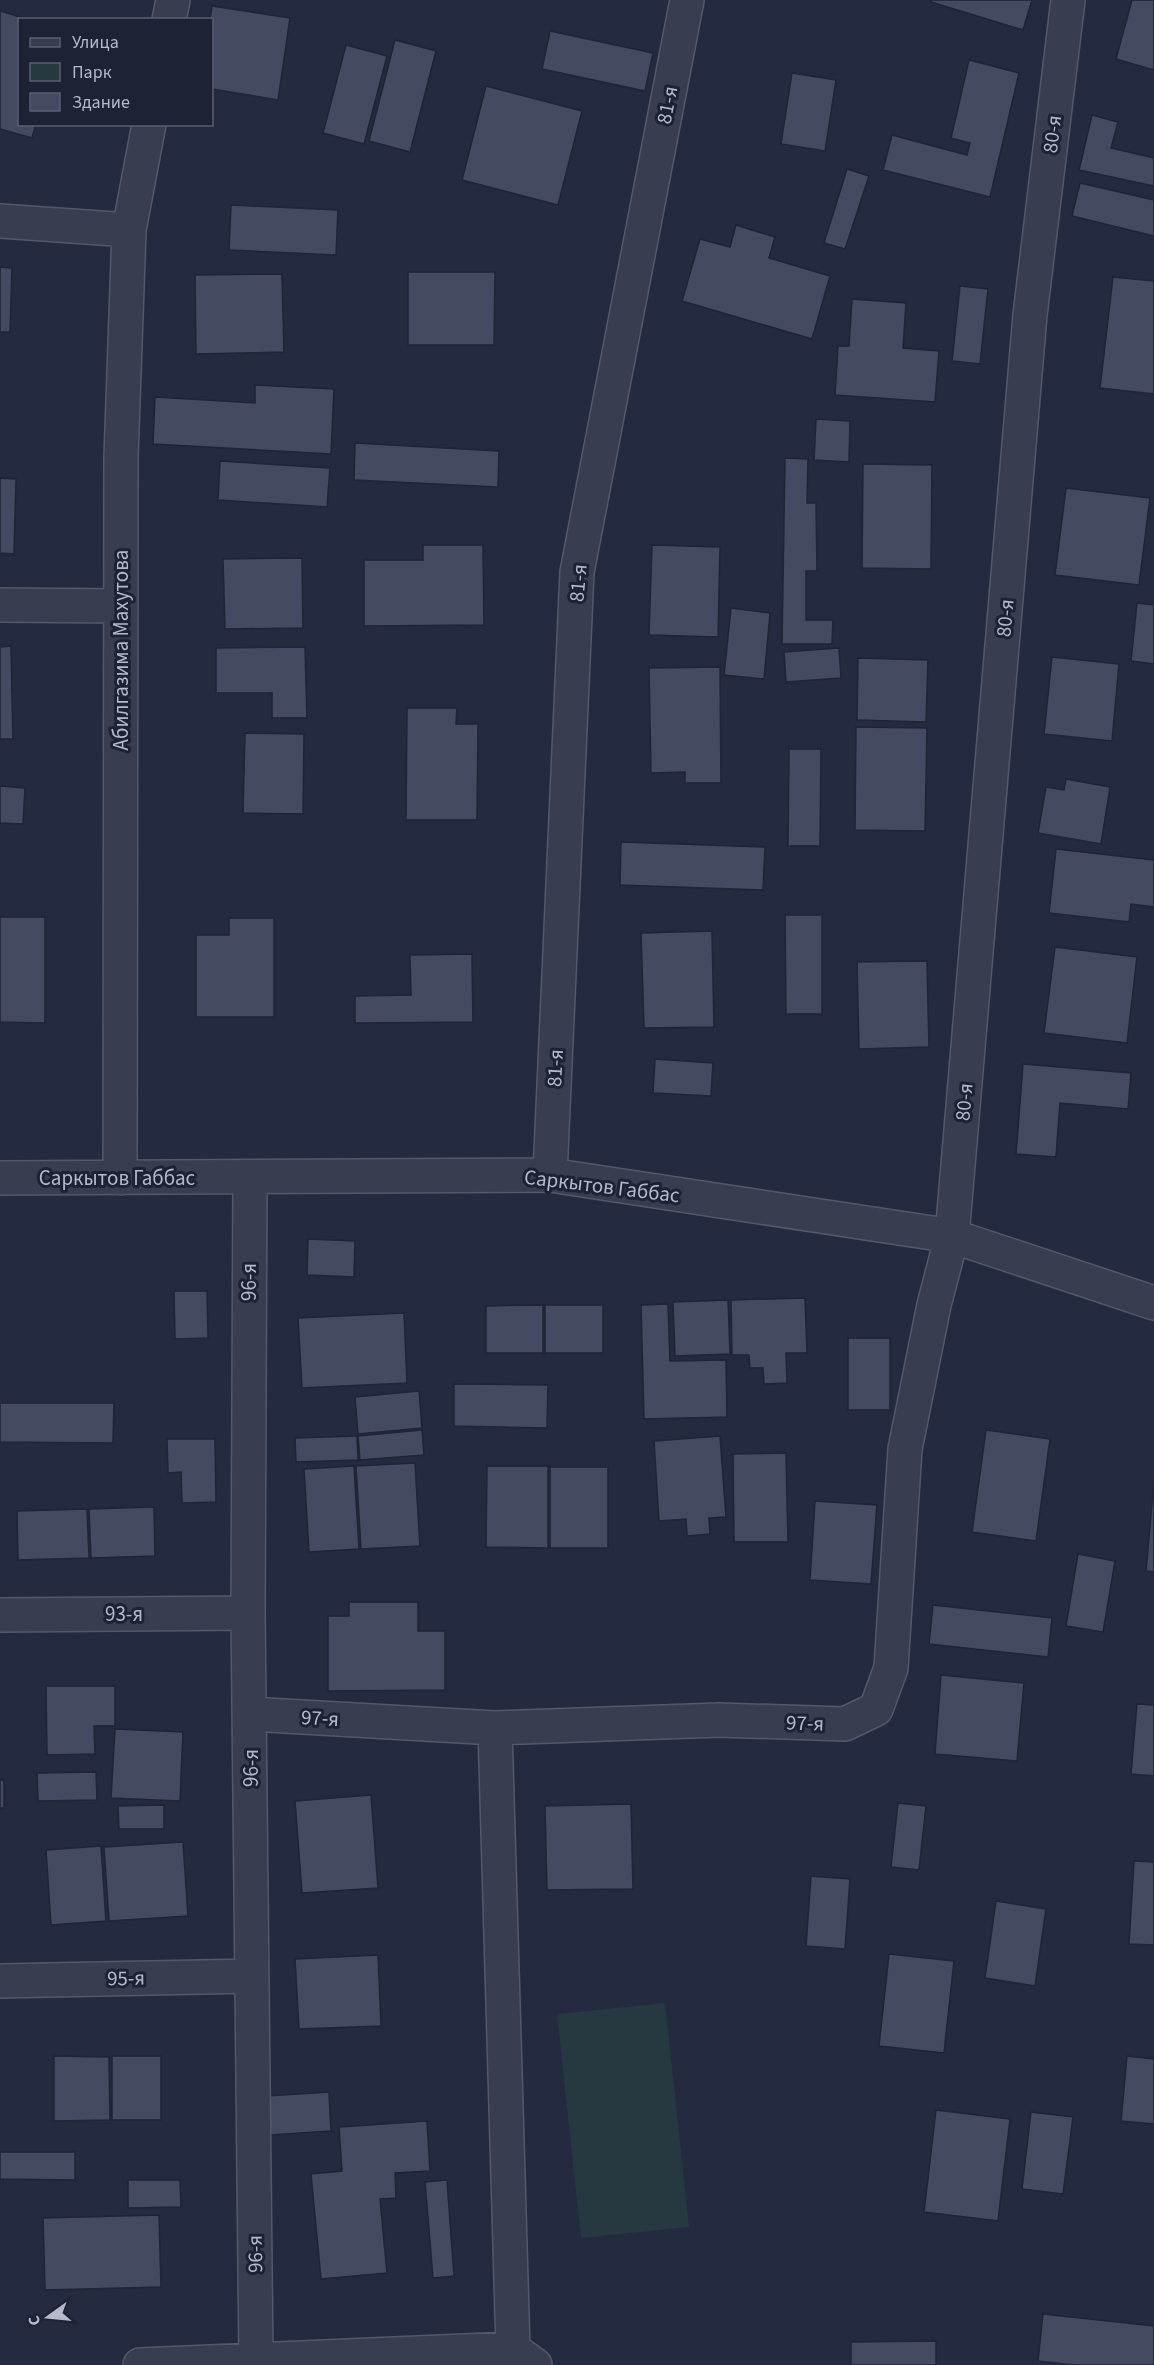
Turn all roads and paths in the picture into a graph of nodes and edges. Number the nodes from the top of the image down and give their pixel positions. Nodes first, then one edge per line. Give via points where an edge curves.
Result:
1 (173, 0) edge
2 (687, 0) edge
3 (1068, 0) edge
4 (169, 18) edge
5 (149, 126) edge
6 (0, 222) edge
7 (129, 230) junction
8 (0, 604) edge
9 (121, 606) junction
10 (550, 1175) junction
11 (250, 1177) junction
12 (0, 1178) edge
13 (120, 1178) junction
14 (952, 1236) junction
15 (1154, 1303) edge
16 (248, 1613) junction
17 (0, 1615) edge
18 (250, 1714) junction
19 (495, 1728) junction
20 (252, 1976) junction
21 (0, 1981) edge
22 (524, 2357) edge
23 (256, 2359) junction
24 (140, 2365) edge

1 - 4 street
2 - 10 street, 81-я via 577,572
3 - 14 street, 80-я via 1030,315
5 - 7 street, Абилгазима Махутова
6 - 7 street
7 - 9 street, Абилгазима Махутова
8 - 9 street
9 - 13 street, Абилгазима Махутова
10 - 11 street, Саркытов Габбас
10 - 14 street, Саркытов Габбас
11 - 13 street, Саркытов Габбас
11 - 16 street, 96-я
12 - 13 street, Саркытов Габбас
14 - 15 street, Саркытов Габбас
14 - 19 street, 97-я via 905,1449 891,1668 876,1708 845,1724 719,1720
16 - 17 street, 93-я
16 - 18 street, 96-я
18 - 19 street, 97-я
18 - 20 street, 96-я
19 - 22 street
20 - 21 street, 95-я
20 - 23 street, 96-я
22 - 23 street
23 - 24 street

